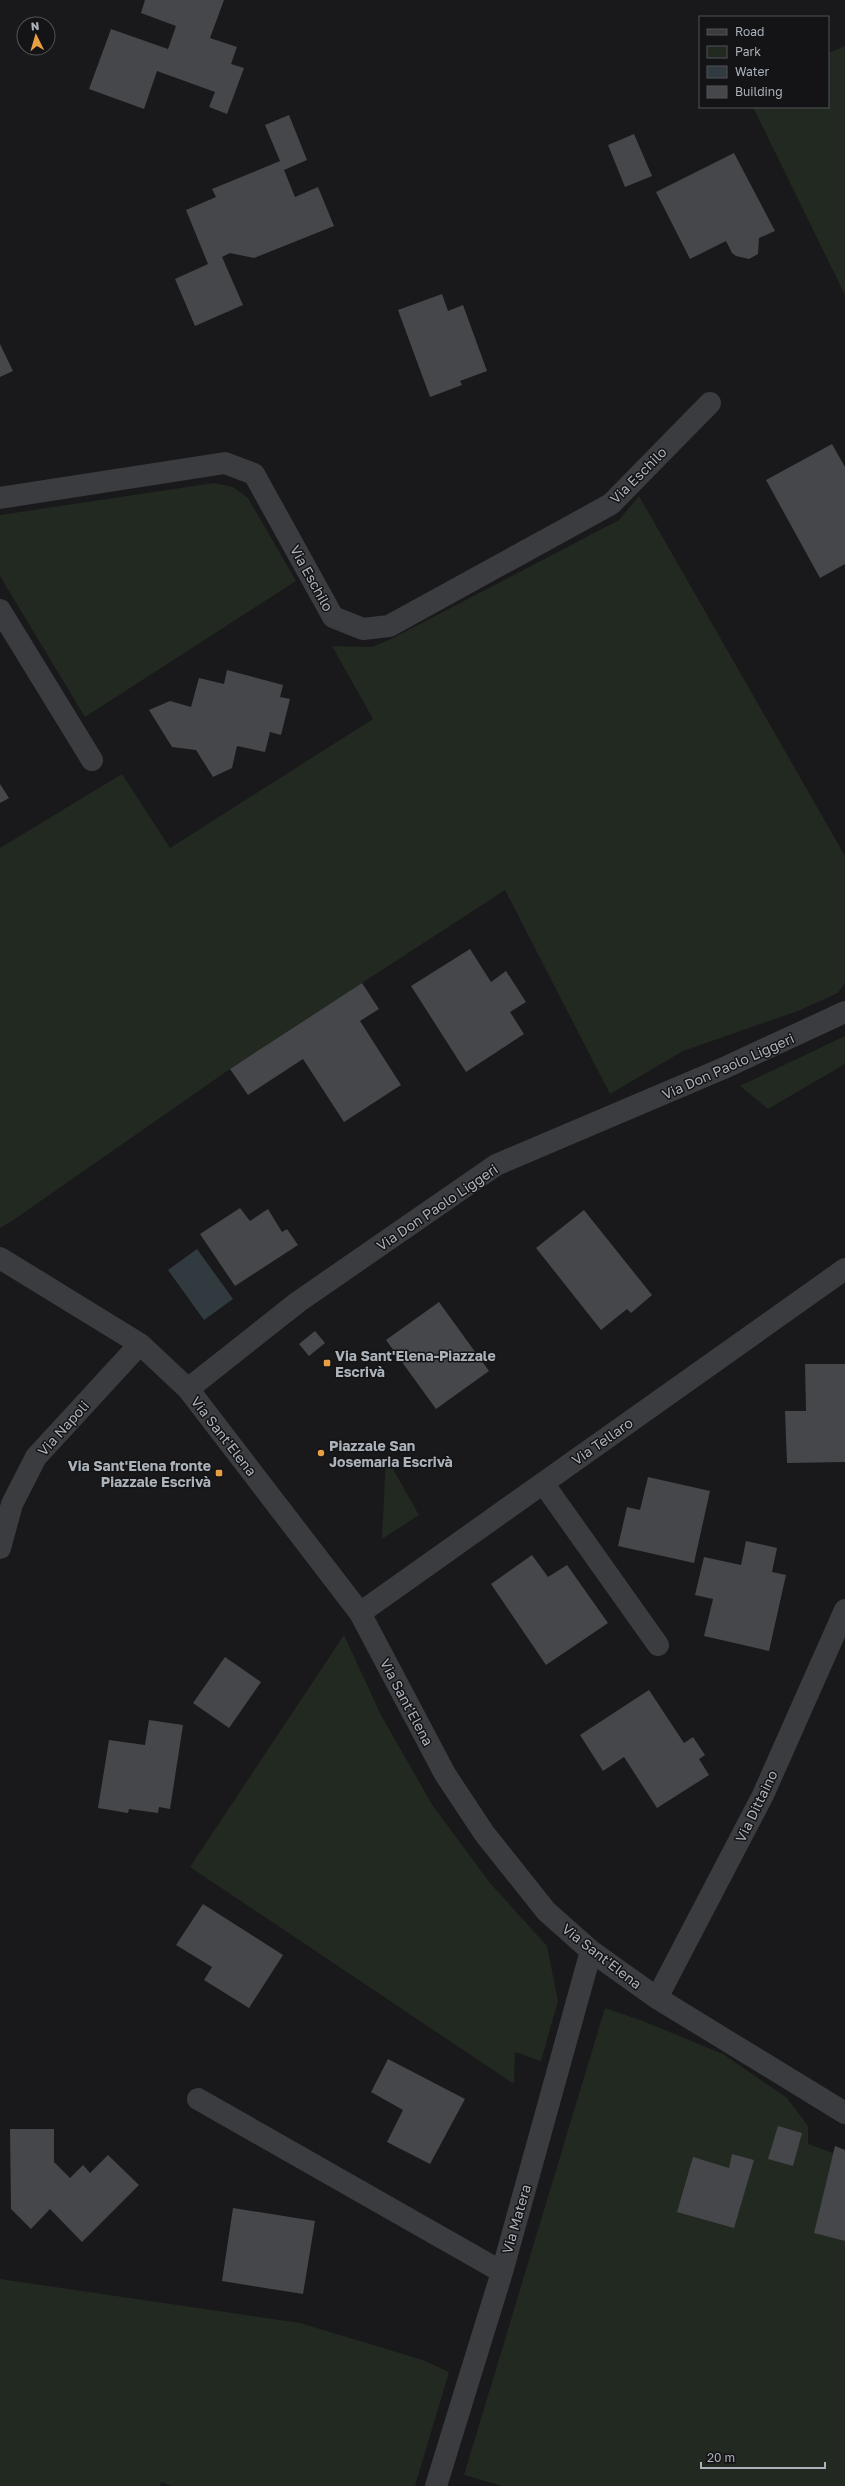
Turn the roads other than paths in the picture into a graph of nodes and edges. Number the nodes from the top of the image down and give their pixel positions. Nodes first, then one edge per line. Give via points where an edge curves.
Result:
1 (710, 402) dead end
2 (0, 498) edge
3 (0, 610) edge
4 (92, 760) dead end
5 (845, 1012) edge
6 (0, 1258) edge
7 (845, 1269) edge
8 (140, 1344) junction
9 (188, 1389) junction
10 (543, 1483) junction
11 (0, 1548) edge
12 (845, 1610) edge
13 (360, 1613) junction
14 (658, 1645) dead end
15 (591, 1951) junction
16 (657, 1998) junction
17 (198, 2099) dead end
18 (845, 2113) edge
19 (502, 2272) junction
20 (436, 2486) edge

1 - 2 street, Via Eschilo via 611,504 389,626 363,629 333,617 254,474 225,463
3 - 4 street
5 - 9 street, Via Don Paolo Liggeri via 724,1068 496,1165 298,1302
6 - 8 street, Via Sant'Elena
7 - 10 street, Via Tellaro
8 - 9 street, Via Sant'Elena
8 - 11 street, Via Napoli via 36,1457 12,1504
9 - 13 street, Via Sant'Elena
10 - 13 street, Via Tellaro
10 - 14 street
12 - 16 street, Via Dittaino via 763,1795
13 - 15 street, Via Sant'Elena via 445,1774 484,1833 546,1911
15 - 16 street, Via Sant'Elena
15 - 19 street, Via Matera
16 - 18 street, Via Sant'Elena
17 - 19 street
19 - 20 street, Via Matera

